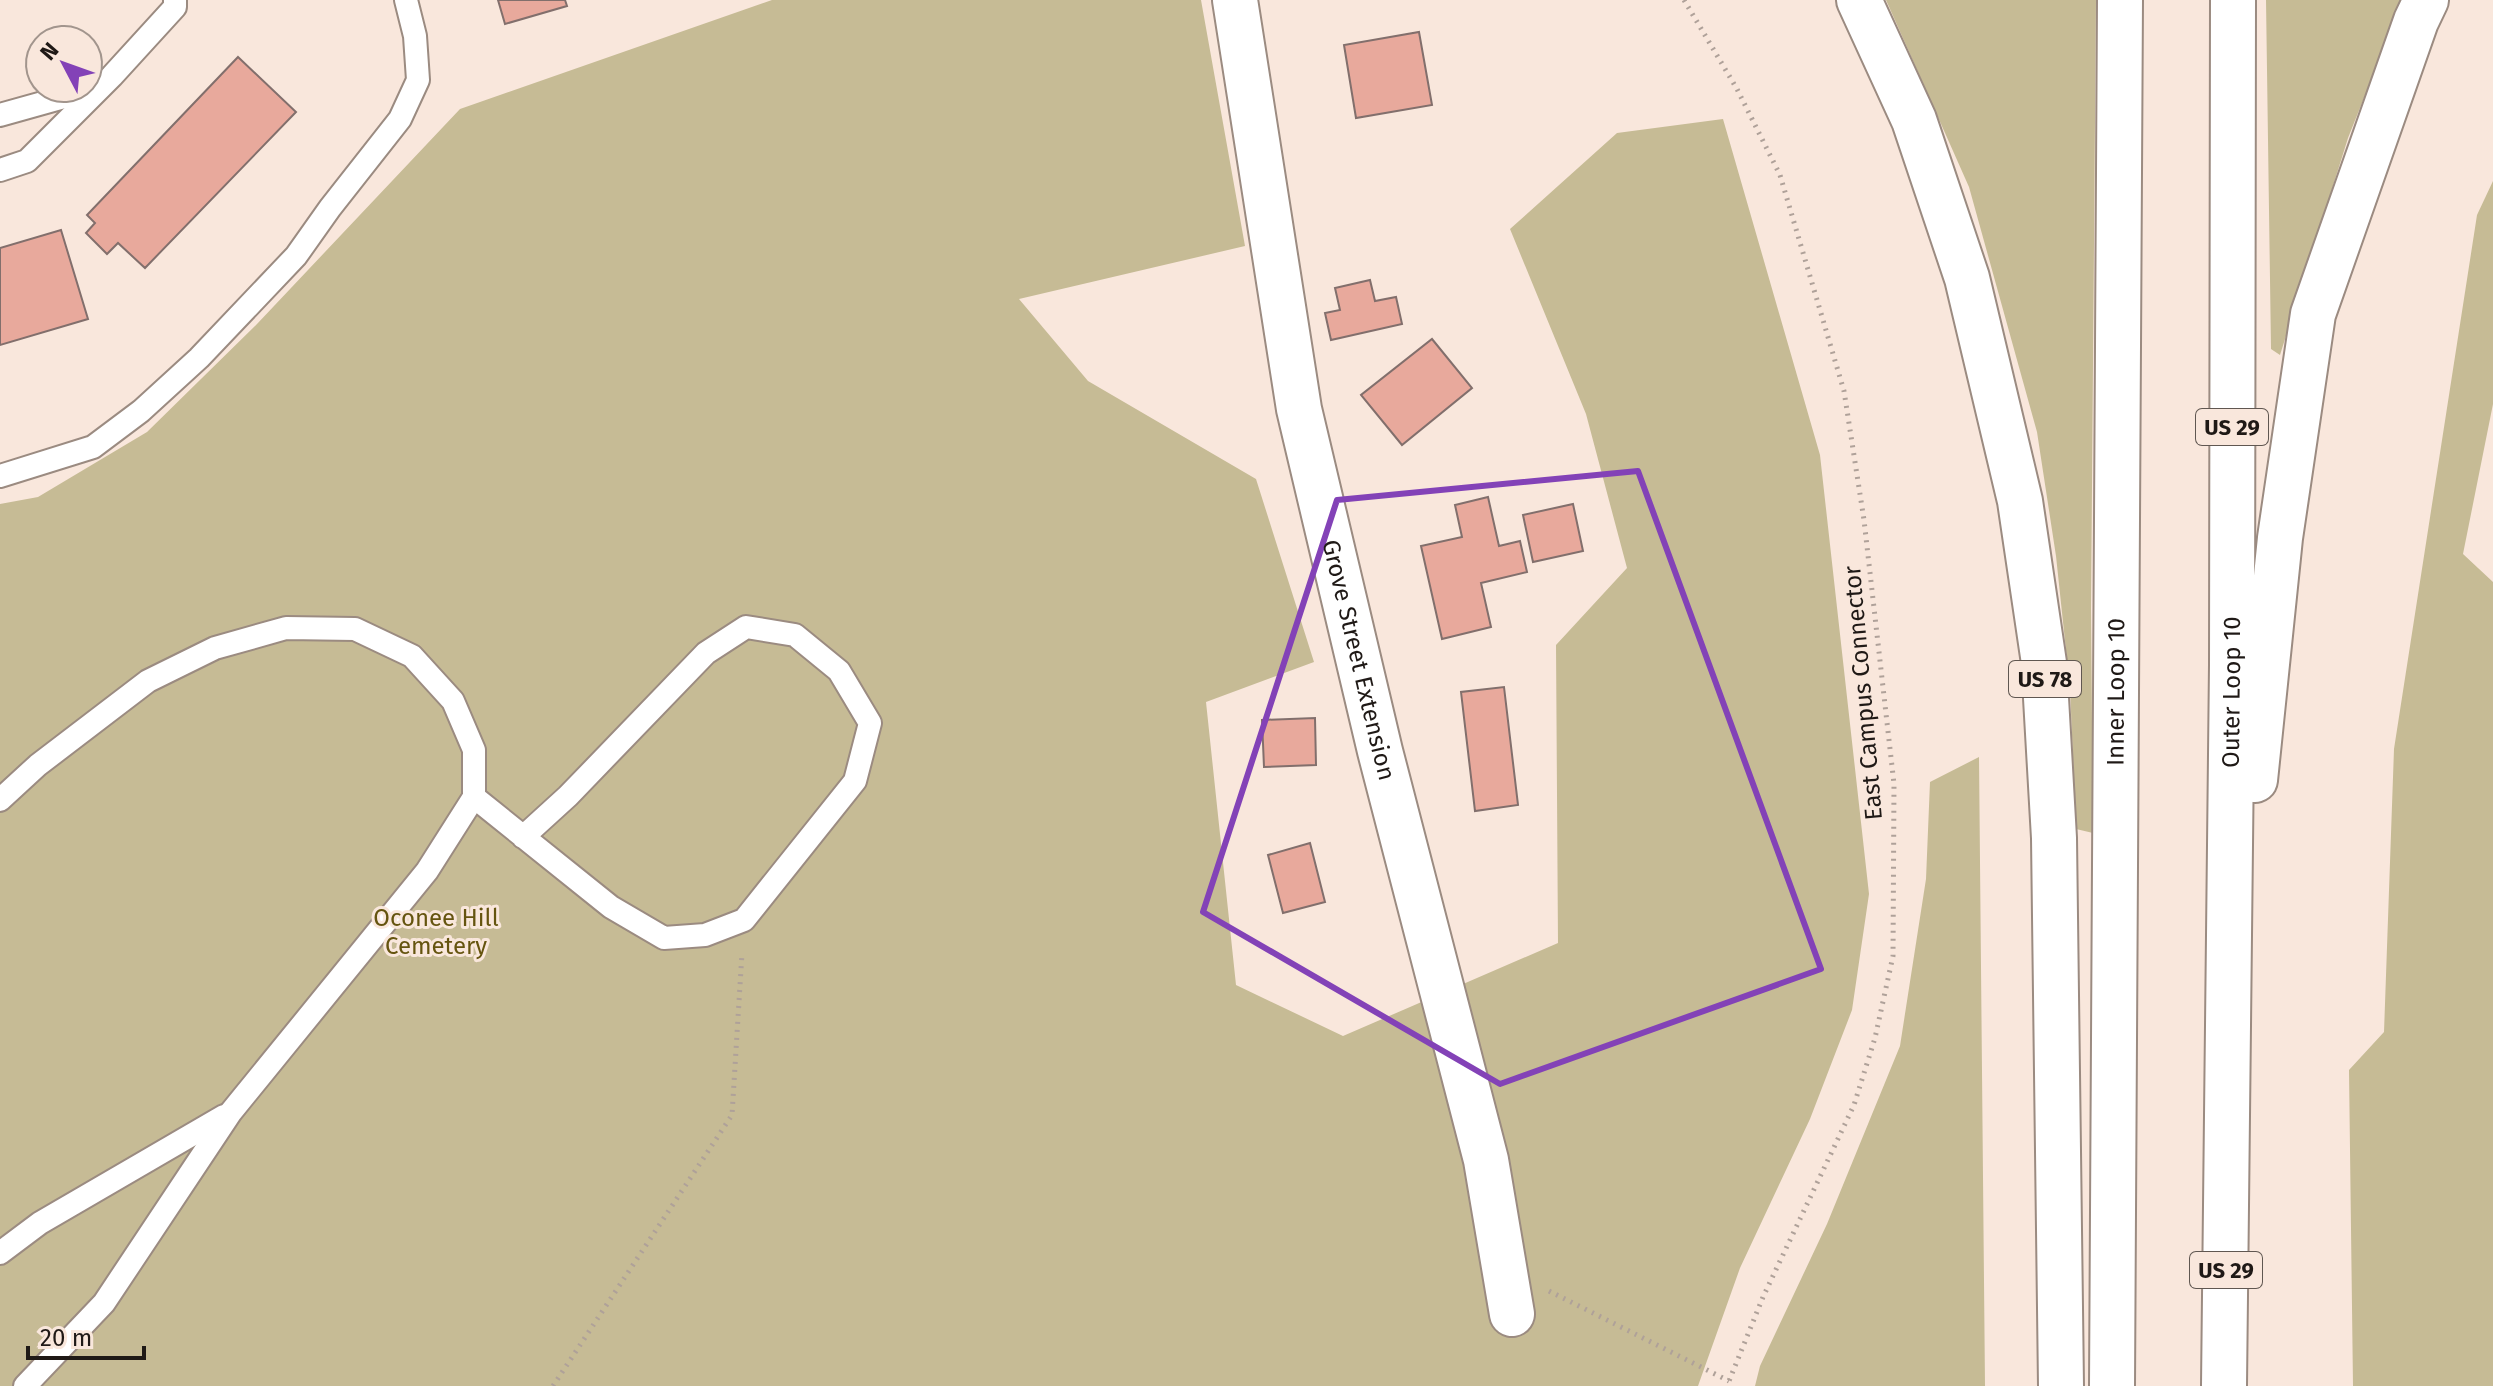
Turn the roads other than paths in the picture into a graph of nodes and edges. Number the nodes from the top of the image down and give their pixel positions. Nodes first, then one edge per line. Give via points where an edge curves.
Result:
1 (175, 0) edge
2 (406, 0) edge
3 (1235, 0) edge
4 (1859, 0) edge
5 (2120, 0) edge
6 (2233, 0) edge
7 (2426, 0) edge
8 (104, 83) edge
9 (38, 104) edge
10 (83, 104) edge
11 (0, 115) edge
12 (0, 170) edge
13 (0, 476) edge
14 (474, 797) junction
15 (0, 800) edge
16 (523, 837) junction
17 (2231, 855) junction
18 (231, 1112) junction
19 (0, 1253) edge
20 (1512, 1314) dead end
21 (25, 1386) edge
22 (2061, 1386) edge
23 (2112, 1386) edge
24 (2224, 1386) edge

1 - 8 lane via 175,7
2 - 13 lane via 418,80 400,119 296,256 199,358 93,447
3 - 20 main road, Grove Street Extension via 1299,409 1380,751 1486,1160
4 - 22 main road, US 78 via 1914,120 1967,278 2020,501 2044,663 2054,838
5 - 23 main road, Inner Loop 10
6 - 17 main road, Outer Loop 10 / US 29
7 - 17 main road via 2313,314 2280,538 2257,773
9 - 11 lane
10 - 12 lane via 27,161
14 - 15 lane via 474,750 453,701 412,656 355,629 286,628 215,648 148,681
14 - 16 lane
14 - 18 lane via 427,871
16 - 16 lane via 611,907 664,938 705,935 744,920 855,781 870,723 839,671 795,635 746,627 706,653
17 - 24 main road, Outer Loop 10 / US 29
18 - 19 lane via 40,1223
18 - 21 lane via 104,1303

